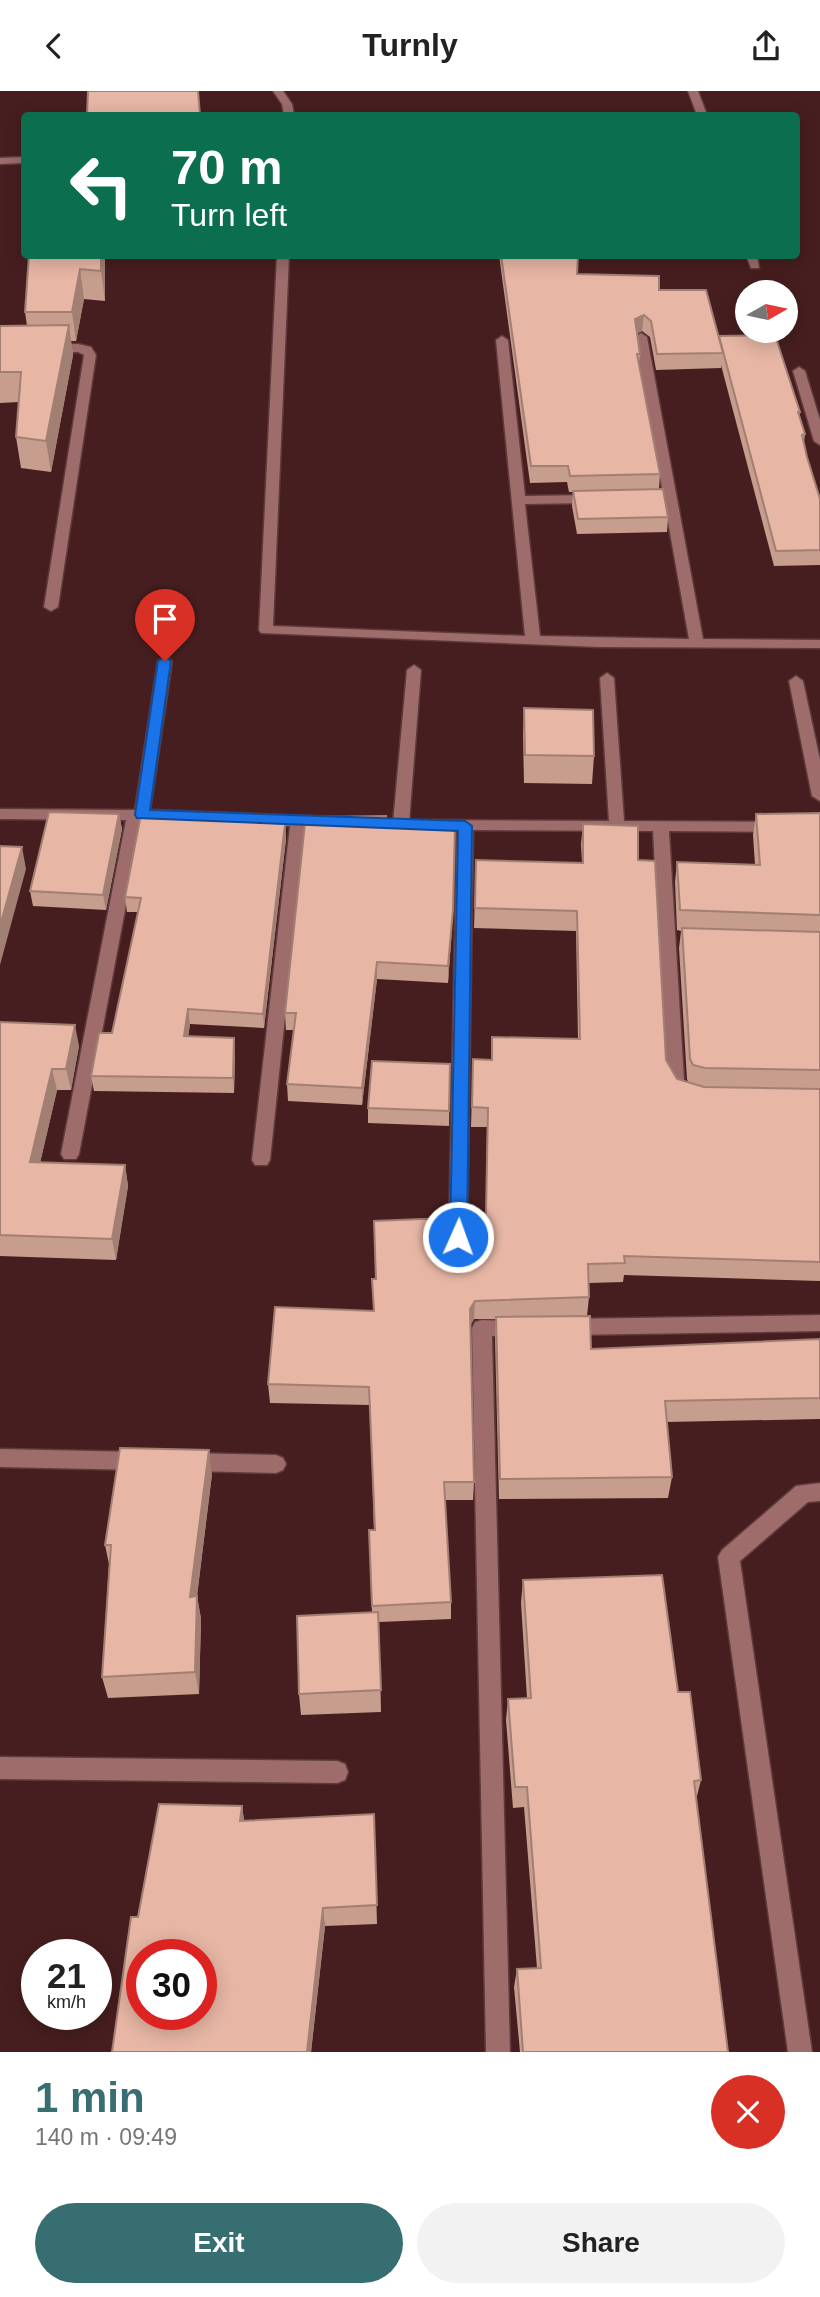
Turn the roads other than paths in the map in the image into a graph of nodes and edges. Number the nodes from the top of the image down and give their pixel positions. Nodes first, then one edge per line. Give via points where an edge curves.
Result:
1 (278, 91) edge
2 (693, 91) edge
3 (288, 112) edge
4 (701, 112) edge
5 (21, 160) edge
6 (0, 161) edge
7 (283, 259) edge
8 (641, 337) edge
9 (502, 340) dead end
10 (0, 349) edge
11 (799, 371) dead end
12 (805, 392) junction
13 (820, 392) edge
14 (820, 441) edge
15 (601, 498) edge
16 (519, 501) junction
17 (51, 607) dead end
18 (533, 641) junction
19 (698, 644) junction
20 (820, 644) edge
21 (165, 661) dead end
22 (414, 670) dead end
23 (607, 678) dead end
24 (796, 681) dead end
25 (820, 796) edge
26 (0, 814) edge
27 (138, 815) junction
28 (298, 822) junction
29 (350, 823) edge
30 (465, 826) junction
31 (617, 826) junction
32 (661, 826) junction
33 (820, 827) edge
34 (701, 1097) edge
35 (70, 1154) dead end
36 (261, 1160) dead end
37 (458, 1237) edge
38 (820, 1323) edge
39 (0, 1458) edge
40 (276, 1464) dead end
41 (820, 1492) edge
42 (0, 1768) edge
43 (337, 1772) dead end
44 (498, 2052) edge
45 (800, 2052) edge

1 - 3 street
2 - 4 street
5 - 6 street
7 - 18 street via 266,630
8 - 19 street via 663,497
9 - 16 street
10 - 17 street via 78,348 90,355
11 - 12 street
12 - 13 street
12 - 14 street
15 - 16 street
16 - 18 street
18 - 19 street
19 - 20 street
21 - 27 street
22 - 30 street via 395,823
23 - 31 street
24 - 25 street
26 - 27 street
27 - 28 street
27 - 35 street
28 - 29 street
28 - 36 street
30 - 31 street
30 - 37 street
31 - 32 street
32 - 33 street
32 - 34 street via 674,939 675,1080 682,1092
38 - 44 street via 482,1328
39 - 40 street
41 - 45 street via 803,1493 729,1557
42 - 43 street

